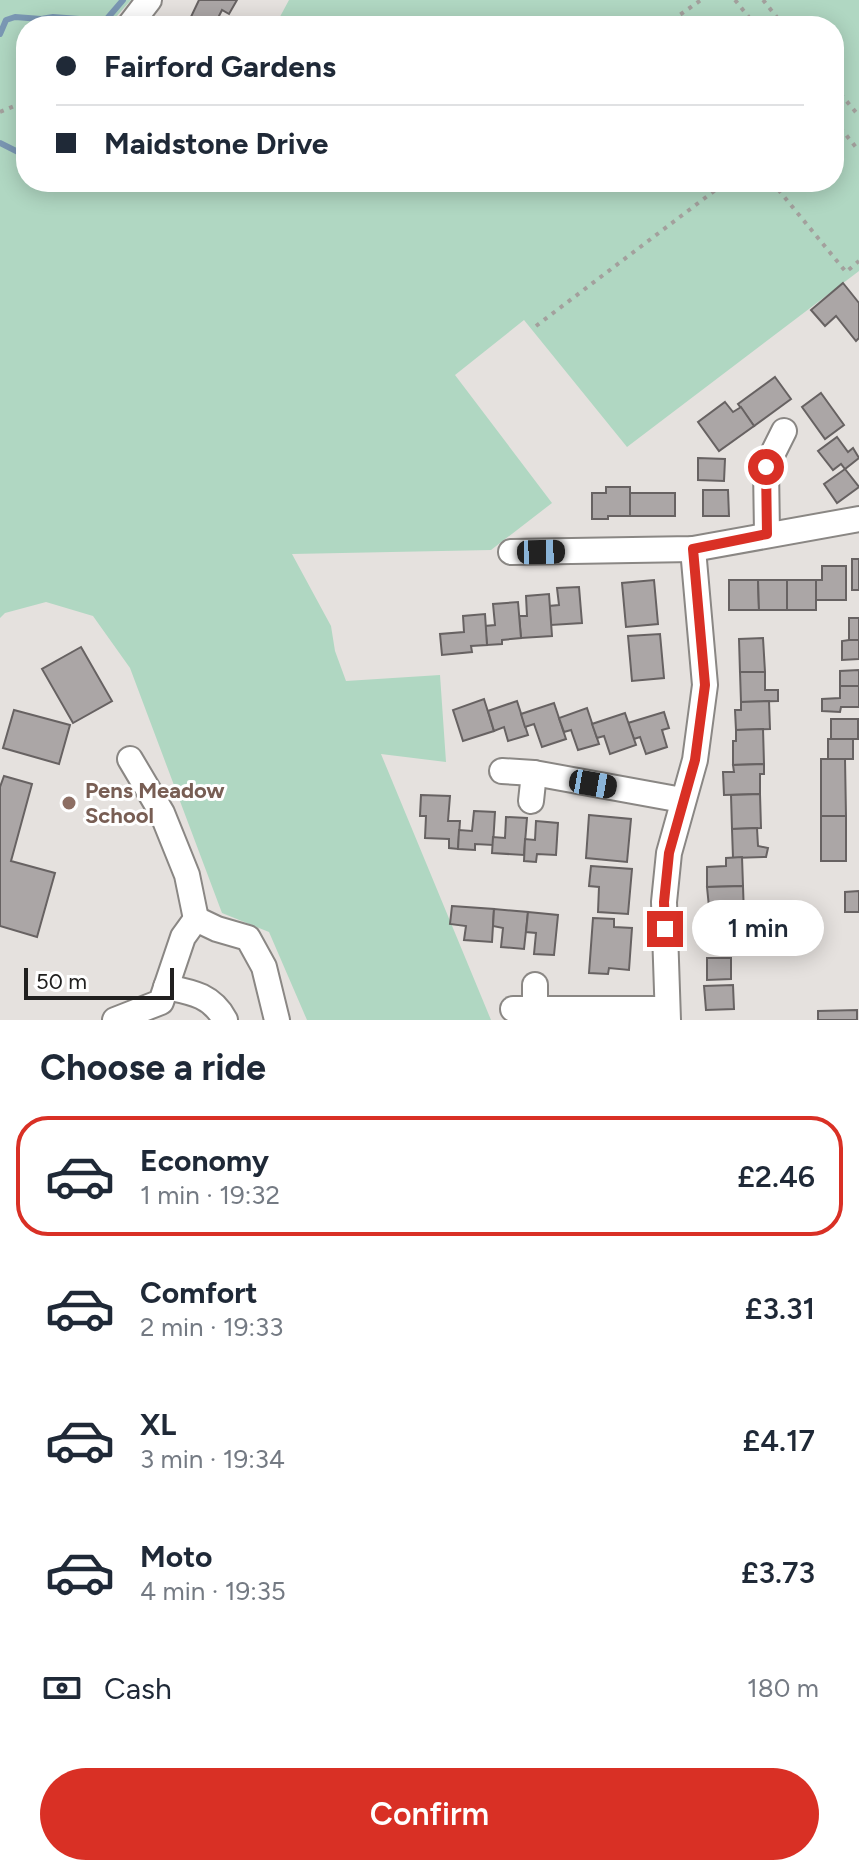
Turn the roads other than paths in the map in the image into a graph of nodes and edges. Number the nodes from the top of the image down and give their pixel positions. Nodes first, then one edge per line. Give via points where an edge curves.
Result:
1 (149, 0) edge
2 (137, 16) edge
3 (784, 431) dead end
4 (859, 519) edge
5 (767, 534) junction
6 (693, 549) junction
7 (511, 552) dead end
8 (130, 759) dead end
9 (502, 771) dead end
10 (534, 773) junction
11 (682, 800) junction
12 (531, 801) dead end
13 (189, 928) junction
14 (535, 985) dead end
15 (166, 987) junction
16 (667, 1014) edge
17 (115, 1020) edge
18 (225, 1020) edge
19 (277, 1020) edge

1 - 2 street
3 - 5 street via 760,467
4 - 5 street
5 - 6 street
6 - 7 street
6 - 11 street via 705,685 695,760
8 - 13 street via 162,813 187,875
9 - 10 street
10 - 11 street
10 - 12 street
11 - 16 street via 664,902
13 - 15 street
13 - 19 street via 248,938 264,967
14 - 16 street via 524,1010
15 - 17 street via 161,1002
15 - 18 street via 200,994

